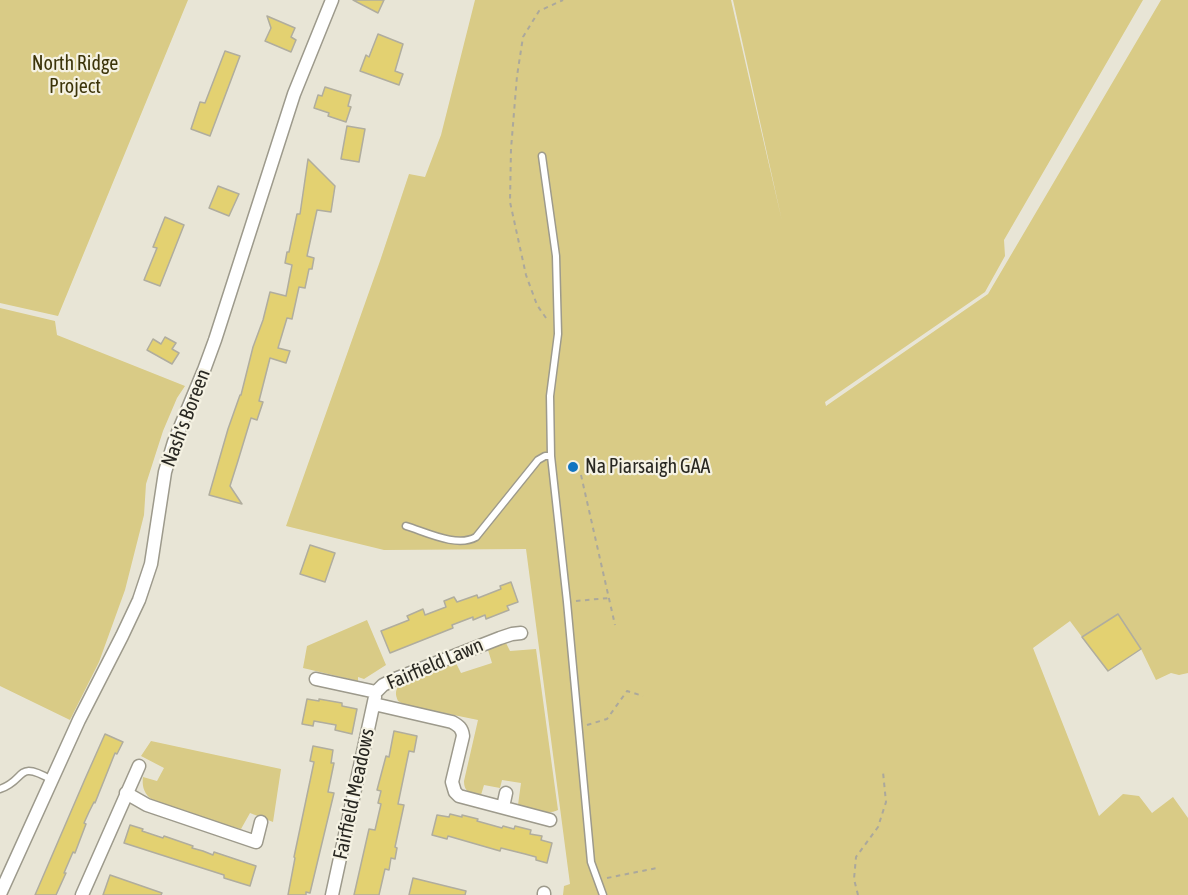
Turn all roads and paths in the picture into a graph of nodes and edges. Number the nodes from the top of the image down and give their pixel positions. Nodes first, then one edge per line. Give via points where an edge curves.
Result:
1 (332, 0) edge
2 (563, 0) edge
3 (542, 156) dead end
4 (558, 334) junction
5 (551, 456) junction
6 (581, 475) dead end
7 (406, 526) dead end
8 (609, 598) junction
9 (567, 602) junction
10 (615, 625) dead end
11 (521, 633) dead end
12 (316, 679) dead end
13 (643, 696) dead end
14 (375, 698) junction
15 (579, 727) junction
16 (139, 766) dead end
17 (883, 772) dead end
18 (51, 780) junction
19 (0, 789) edge
20 (126, 793) junction
21 (506, 793) dead end
22 (502, 807) junction
23 (550, 820) dead end
24 (261, 822) dead end
25 (657, 868) dead end
26 (597, 880) junction
27 (0, 894) edge
28 (82, 895) edge
29 (333, 895) edge
30 (603, 895) edge
31 (858, 895) edge

1 - 18 street, Nash's Boreen via 294,94 215,340 174,442 165,472 151,564 139,600
2 - 4 path via 539,10 524,36 513,115 510,176 510,202 526,275 537,305
3 - 4 lane via 556,256
4 - 5 lane via 550,396
5 - 7 lane via 538,460 470,541 458,542
5 - 9 lane
6 - 8 path
8 - 9 path
8 - 10 path
9 - 15 lane
11 - 14 street, Fairfield Lawn via 395,679 383,685
12 - 14 street, Fairfield Lawn
13 - 15 path via 627,691 607,719
14 - 22 street, Fairfield Lawn via 459,726 463,736 452,782 455,792
14 - 29 street, Fairfield Meadows
15 - 26 lane via 591,862
16 - 20 street
17 - 31 path via 886,802 878,826 856,857 854,879
18 - 19 lane via 36,771 27,771
18 - 27 street, Nash's Boreen
20 - 24 street via 147,805 256,842
20 - 28 street
21 - 22 street
22 - 23 street, Fairfield Lawn
25 - 26 path
26 - 30 lane

